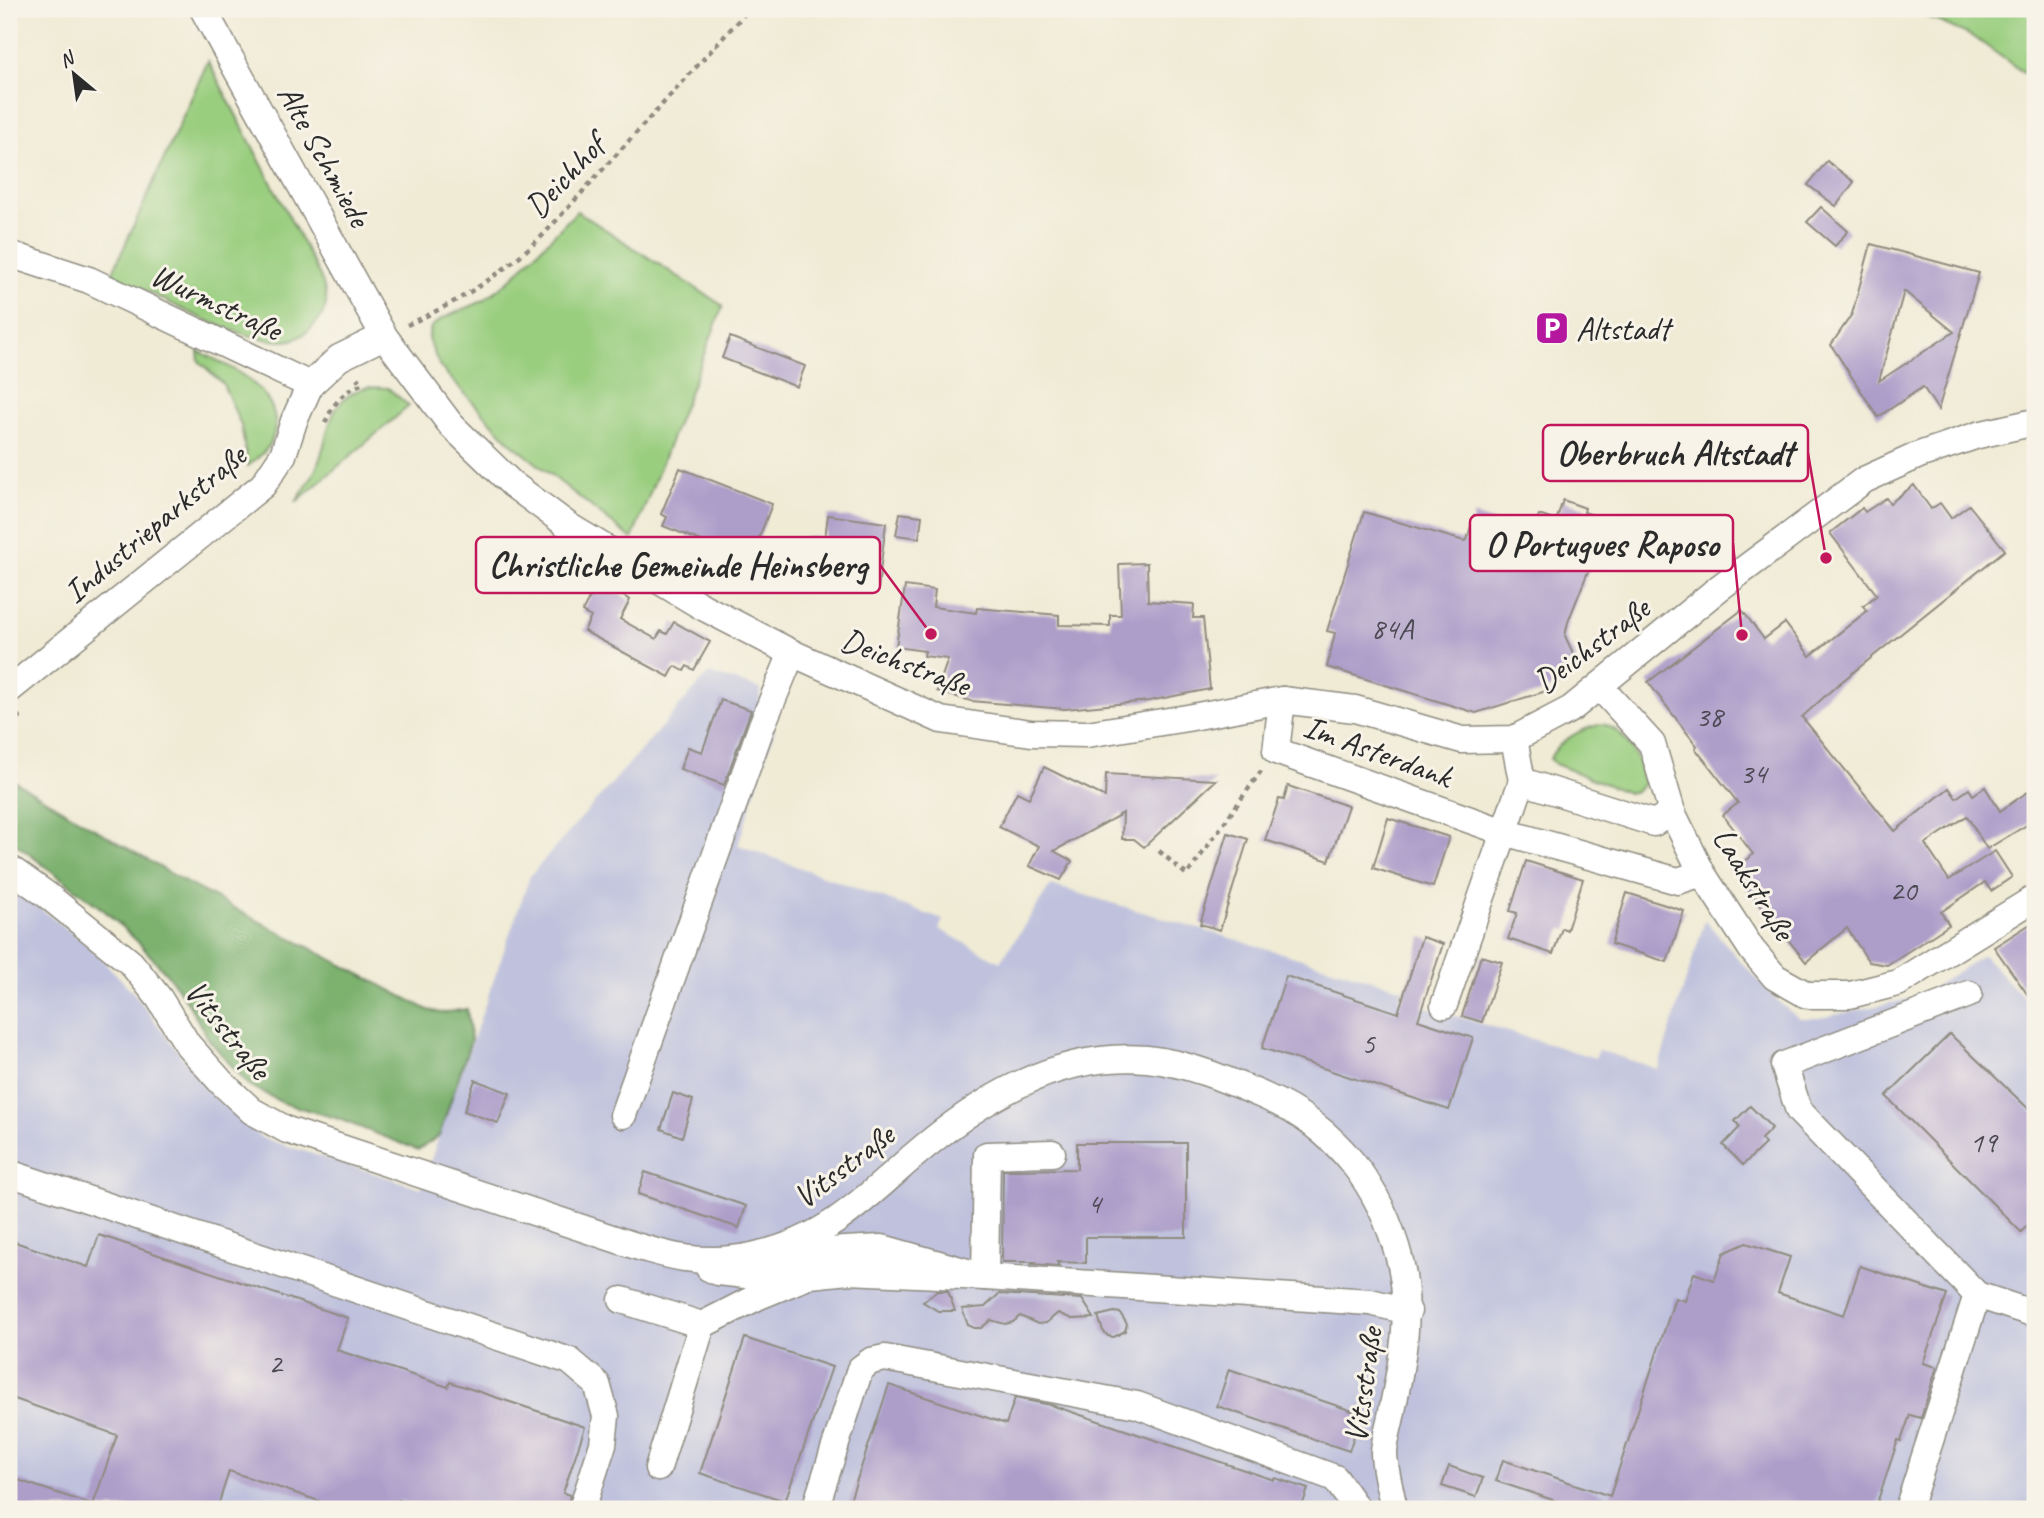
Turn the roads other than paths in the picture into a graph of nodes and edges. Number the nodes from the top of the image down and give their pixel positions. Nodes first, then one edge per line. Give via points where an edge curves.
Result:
1 (203, 9) edge
2 (9, 254) edge
3 (384, 336) junction
4 (310, 385) junction
5 (2035, 422) edge
6 (792, 653) junction
7 (1599, 685) junction
8 (9, 690) edge
9 (1282, 700) junction
10 (1514, 739) junction
11 (1522, 781) junction
12 (1672, 812) junction
13 (1504, 832) junction
14 (9, 868) edge
15 (1702, 873) junction
16 (2035, 898) edge
17 (1969, 994) dead end
18 (1444, 1005) dead end
19 (623, 1115) dead end
20 (1052, 1153) dead end
21 (9, 1173) edge
22 (685, 1258) junction
23 (985, 1277) junction
24 (1977, 1295) junction
25 (621, 1300) dead end
26 (1408, 1311) junction
27 (2035, 1314) edge
28 (702, 1325) junction
29 (658, 1468) dead end
30 (582, 1509) edge
31 (815, 1509) edge
32 (1357, 1509) edge
33 (1394, 1509) edge
34 (1908, 1509) edge

1 - 3 street, Alte Schmiede
2 - 4 street, Wurmstraße via 89,280
3 - 4 street via 339,358
3 - 6 street, Deichstraße via 452,425 512,484 591,540 703,607
4 - 8 street, Industrieparkstraße via 283,455 263,485
5 - 7 street, Deichstraße via 1919,455 1864,480
6 - 9 street, Deichstraße via 941,720 1031,733 1087,733
6 - 19 street
7 - 10 street, Deichstraße via 1571,709
7 - 12 street, Laakstraße via 1652,744
9 - 10 street, Deichstraße via 1354,709 1462,740
9 - 13 street, Im Asterdank via 1276,751
10 - 11 street
11 - 12 street via 1654,823
11 - 13 street
12 - 15 street, Laakstraße
13 - 15 street, Im Asterdank via 1678,881
13 - 18 street
14 - 22 street, Vitsstraße via 131,963 188,1045 252,1111 287,1130 639,1247
15 - 16 street, Laakstraße via 1767,968 1807,995 1850,995 1898,983
17 - 24 street via 1784,1065 1799,1111
20 - 23 street via 987,1155
21 - 30 street via 570,1361 597,1384 606,1416 603,1444
22 - 23 street via 718,1272 755,1276 827,1251 882,1248
22 - 26 street, Vitsstraße via 725,1259 799,1242 876,1192 949,1126 988,1099 1032,1077 1075,1065 1148,1059 1227,1079 1271,1098 1309,1121 1340,1148 1368,1182 1387,1219 1401,1263
23 - 26 street via 1370,1302
23 - 28 street via 848,1271 810,1275
24 - 27 street
24 - 34 street
25 - 28 street
26 - 33 street, Vitsstraße via 1384,1451
28 - 29 street
31 - 32 street via 860,1369 885,1358 1137,1405 1335,1478

